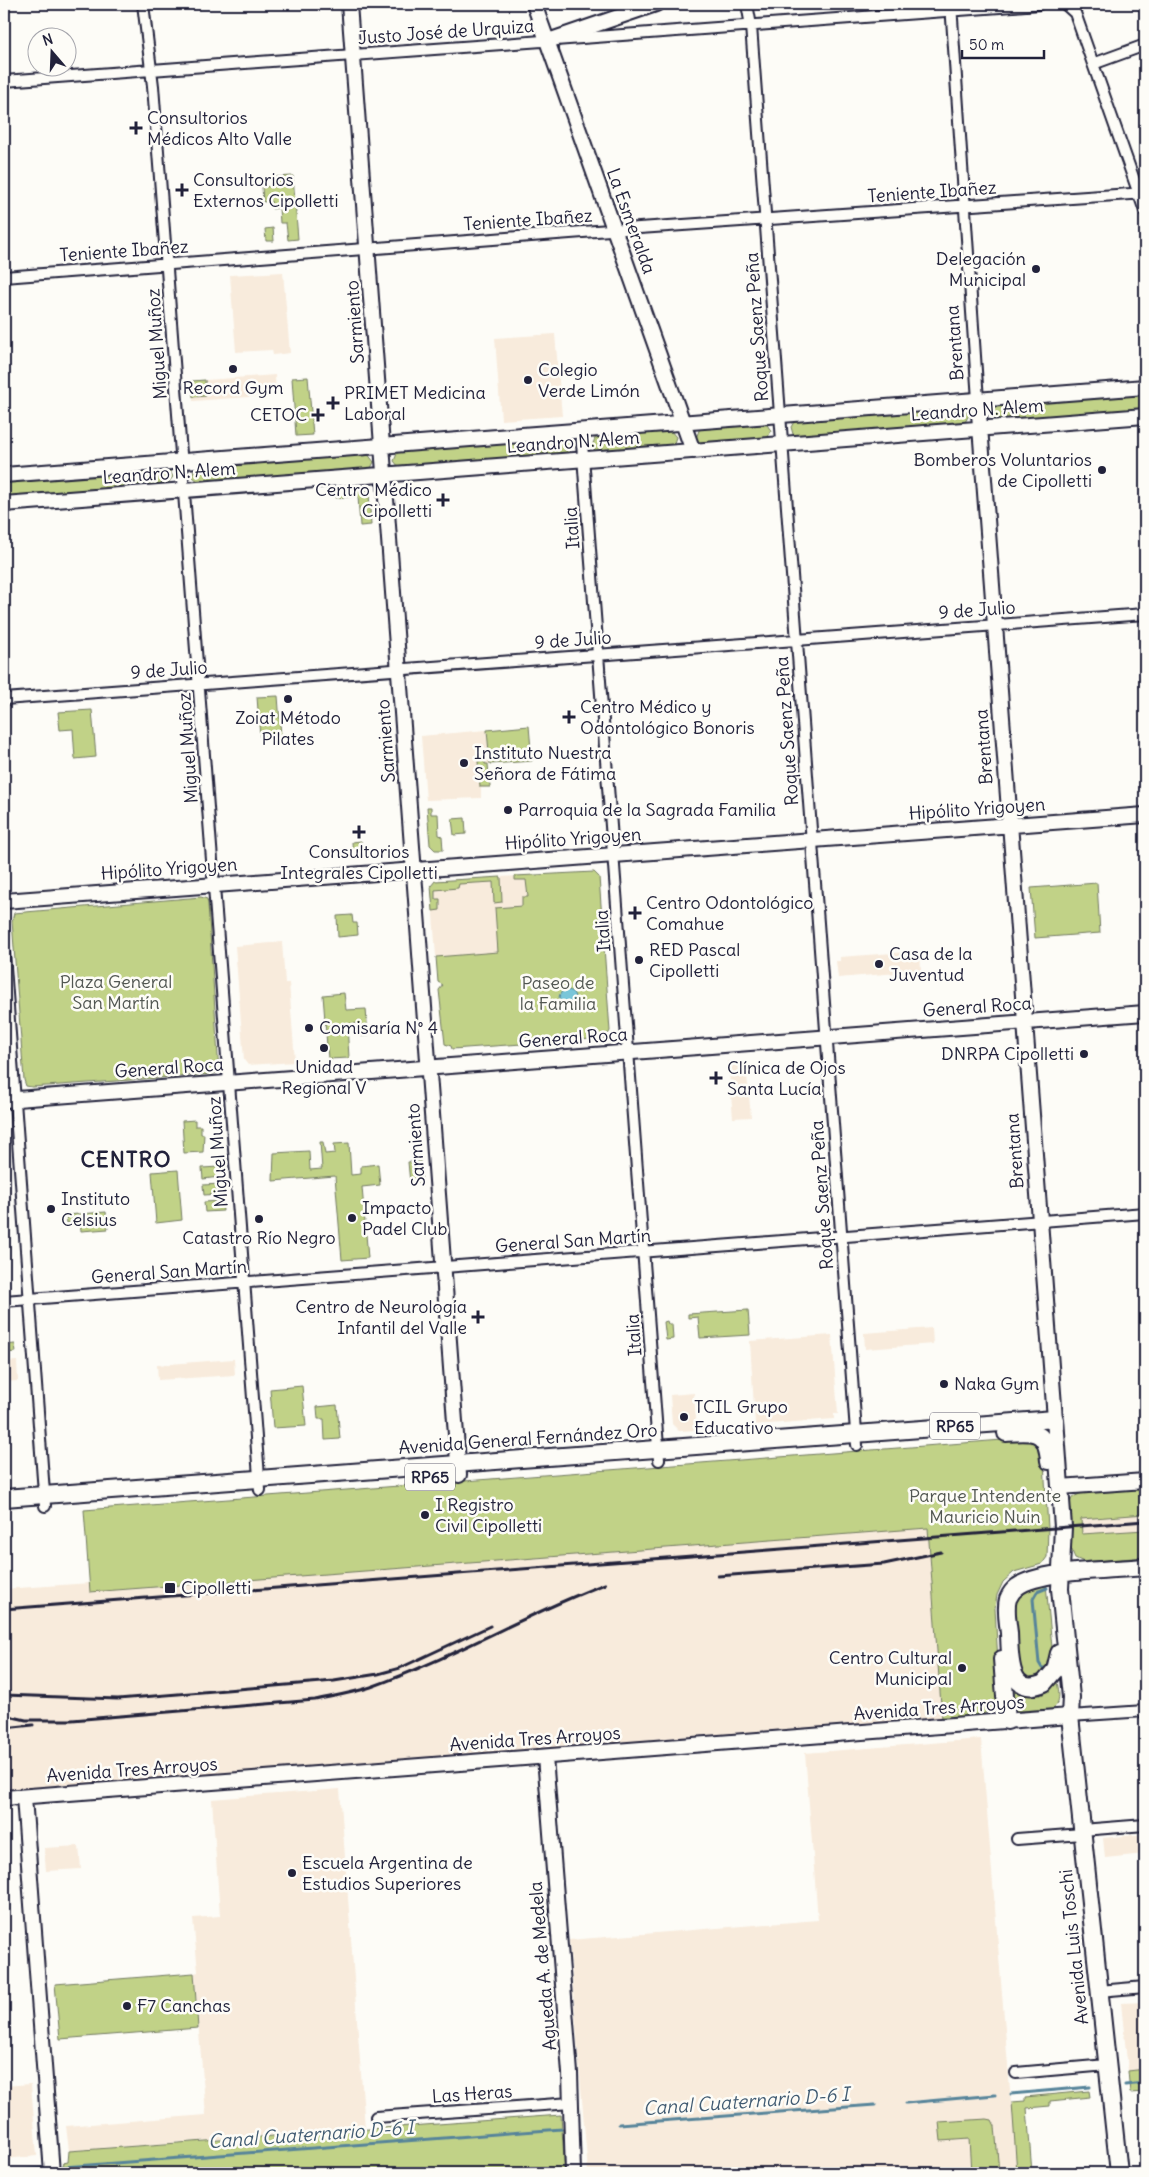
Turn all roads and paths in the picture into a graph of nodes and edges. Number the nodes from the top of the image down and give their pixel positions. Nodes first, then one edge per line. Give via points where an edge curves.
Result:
1 (143, 4) edge
2 (349, 4) edge
3 (534, 4) edge
4 (656, 4) edge
5 (746, 4) edge
6 (1039, 4) edge
7 (1067, 4) edge
8 (951, 7) edge
9 (751, 26) junction
10 (548, 42) junction
11 (1145, 45) edge
12 (353, 55) junction
13 (1093, 64) junction
14 (151, 70) junction
15 (4, 81) edge
16 (1142, 193) edge
17 (966, 206) junction
18 (1145, 211) edge
19 (766, 220) junction
20 (614, 230) junction
21 (368, 249) junction
22 (167, 264) junction
23 (4, 277) edge
24 (1145, 387) edge
25 (978, 400) junction
26 (780, 415) junction
27 (1145, 416) edge
28 (683, 423) junction
29 (980, 429) junction
30 (581, 430) junction
31 (782, 444) junction
32 (383, 446) junction
33 (693, 451) junction
34 (583, 460) junction
35 (182, 461) junction
36 (4, 475) edge
37 (385, 475) junction
38 (184, 490) junction
39 (4, 504) edge
40 (1145, 614) edge
41 (995, 625) junction
42 (797, 639) junction
43 (598, 654) junction
44 (400, 669) junction
45 (199, 684) junction
46 (4, 698) edge
47 (1145, 815) edge
48 (1010, 825) junction
49 (812, 840) junction
50 (613, 855) junction
51 (414, 870) junction
52 (214, 885) junction
53 (4, 901) edge
54 (4, 953) edge
55 (1145, 1013) edge
56 (1025, 1022) junction
57 (827, 1037) junction
58 (628, 1052) junction
59 (429, 1068) junction
60 (230, 1083) junction
61 (9, 1099) edge
62 (1145, 1213) edge
63 (1040, 1222) junction
64 (841, 1237) junction
65 (644, 1252) junction
66 (444, 1267) junction
67 (245, 1282) junction
68 (30, 1299) junction
69 (4, 1301) edge
70 (1055, 1421) junction
71 (1043, 1438) joint
72 (856, 1439) junction
73 (921, 1440) junction
74 (659, 1454) junction
75 (459, 1469) junction
76 (1145, 1481) edge
77 (260, 1484) junction
78 (1060, 1487) junction
79 (4, 1498) edge
80 (45, 1501) junction
81 (4, 1509) edge
82 (1145, 1567) edge
83 (1056, 1574) junction
84 (1059, 1653) junction
85 (1145, 1711) edge
86 (1070, 1716) junction
87 (1007, 1721) junction
88 (545, 1757) junction
89 (24, 1797) junction
90 (4, 1798) edge
91 (1145, 1825) edge
92 (1082, 1832) junction
93 (1017, 1839) dead end
94 (1145, 1987) edge
95 (1099, 1991) junction
96 (1107, 2065) junction
97 (1016, 2073) dead end
98 (571, 2103) junction
99 (376, 2117) dead end
100 (52, 2173) edge
101 (572, 2173) edge
102 (1119, 2173) edge

1 - 14 street, Miguel Muñoz
2 - 12 main road, Sarmiento
3 - 10 main road, La Esmeralda
4 - 10 main road
5 - 9 street, Roque Saenz Peña
6 - 8 street, Justo José de Urquiza
7 - 13 street via 1075,13
8 - 9 street, Justo José de Urquiza
8 - 17 street, Brentana
9 - 10 street, Justo José de Urquiza
9 - 19 street, Roque Saenz Peña
10 - 12 street, Justo José de Urquiza
10 - 20 main road, La Esmeralda
11 - 13 street
12 - 14 street, Justo José de Urquiza
12 - 21 main road, Sarmiento
13 - 16 street
14 - 15 street, Justo José de Urquiza
14 - 22 street, Miguel Muñoz
16 - 17 street, Teniente Ibañez
16 - 18 street
17 - 19 street, Teniente Ibañez
17 - 25 street, Brentana
19 - 20 street, Teniente Ibañez
19 - 26 street, Roque Saenz Peña
20 - 21 street, Teniente Ibañez
20 - 28 main road, La Esmeralda
21 - 22 street, Teniente Ibañez
21 - 32 main road, Sarmiento
22 - 23 street, Teniente Ibañez
22 - 35 street, Miguel Muñoz
24 - 25 main road, Leandro N. Alem
25 - 26 main road, Leandro N. Alem
25 - 29 main road, Brentana
26 - 28 main road, Leandro N. Alem
26 - 31 street, Roque Saenz Peña
27 - 29 main road, Leandro N. Alem
28 - 30 main road, Leandro N. Alem
28 - 33 main road, La Esmeralda
29 - 31 main road, Leandro N. Alem
29 - 41 main road, Brentana
30 - 32 main road, Leandro N. Alem
30 - 34 street, Italia
31 - 33 main road, Leandro N. Alem
31 - 42 street, Roque Saenz Peña
32 - 35 main road, Leandro N. Alem
32 - 37 main road, Sarmiento
33 - 34 main road, Leandro N. Alem
34 - 37 main road, Leandro N. Alem
34 - 43 street, Italia
35 - 36 main road, Leandro N. Alem
35 - 38 street, Miguel Muñoz
37 - 38 main road, Leandro N. Alem
37 - 44 main road, Sarmiento
38 - 39 main road, Leandro N. Alem
38 - 45 street, Miguel Muñoz
40 - 41 street, 9 de Julio
41 - 42 street, 9 de Julio
41 - 48 main road, Brentana
42 - 43 street, 9 de Julio
42 - 49 street, Roque Saenz Peña
43 - 44 street, 9 de Julio
43 - 50 street, Italia
44 - 45 street, 9 de Julio
44 - 51 main road, Sarmiento
45 - 46 street, 9 de Julio
45 - 52 street, Miguel Muñoz
47 - 48 main road, Hipólito Yrigoyen
48 - 49 main road, Hipólito Yrigoyen
48 - 56 main road, Brentana
49 - 50 main road, Hipólito Yrigoyen
49 - 57 street, Roque Saenz Peña
50 - 51 main road, Hipólito Yrigoyen
50 - 58 street, Italia
51 - 52 main road, Hipólito Yrigoyen
51 - 59 main road, Sarmiento
52 - 53 main road, Hipólito Yrigoyen
52 - 60 street, Miguel Muñoz
54 - 61 street
55 - 56 main road, General Roca
56 - 57 main road, General Roca
56 - 63 main road, Brentana
57 - 58 main road, General Roca
57 - 64 street, Roque Saenz Peña
58 - 59 main road, General Roca
58 - 65 street, Italia
59 - 60 main road, General Roca
59 - 66 main road, Sarmiento
60 - 61 main road, General Roca
60 - 67 street, Miguel Muñoz
61 - 68 street
62 - 63 street, General San Martín
63 - 64 street, General San Martín
63 - 70 main road, Brentana
64 - 65 street, General San Martín
64 - 72 street, Roque Saenz Peña
65 - 66 street, General San Martín
65 - 74 street, Italia
66 - 67 street, General San Martín
66 - 75 main road, Sarmiento
67 - 68 street, General San Martín
67 - 77 street, Miguel Muñoz
68 - 69 street, General San Martín
68 - 80 street
70 - 72 main road, Avenida General Fernández Oro / RP65
70 - 73 main road via 947,1432
70 - 78 main road, Brentana / RP65
71 - 73 main road, Avenida General Fernández Oro / RP65 via 1023,1432
71 - 83 main road, Avenida Luis Toschi / RP65 via 1049,1456
72 - 73 main road, Avenida General Fernández Oro / RP65
72 - 74 main road, Avenida General Fernández Oro / RP65
74 - 75 main road, Avenida General Fernández Oro / RP65
75 - 77 main road, Avenida General Fernández Oro / RP65
76 - 78 main road
77 - 80 main road, Avenida General Fernández Oro / RP65
78 - 83 main road, Avenida Luis Toschi / RP65 via 1063,1527
79 - 80 main road, Avenida General Fernández Oro / RP65
80 - 81 main road, Avenida General Fernández Oro / RP65
82 - 83 main road, RP65
83 - 84 main road, Avenida Luis Toschi / RP65
83 - 84 main road, RP65 via 1022,1583 1008,1599 1014,1675 1027,1685 1044,1683 1055,1670
83 - 86 main road, Avenida Luis Toschi via 1071,1697
83 - 87 main road via 1036,1570 1021,1573 1008,1583 1000,1597
84 - 86 main road, Avenida Luis Toschi via 1064,1704
85 - 86 street
86 - 87 main road, Avenida Tres Arroyos
86 - 92 main road, Avenida Luis Toschi
87 - 88 main road, Avenida Tres Arroyos
88 - 89 main road, Avenida Tres Arroyos
88 - 98 main road, Agueda A. de Medela
89 - 90 main road, Avenida Tres Arroyos
89 - 100 main road
91 - 92 street
92 - 93 street
92 - 95 main road, Avenida Luis Toschi
94 - 95 street
95 - 96 main road, Avenida Luis Toschi
96 - 97 street
96 - 102 main road, Avenida Luis Toschi
98 - 99 street, Las Heras
98 - 101 main road, Agueda A. de Medela

